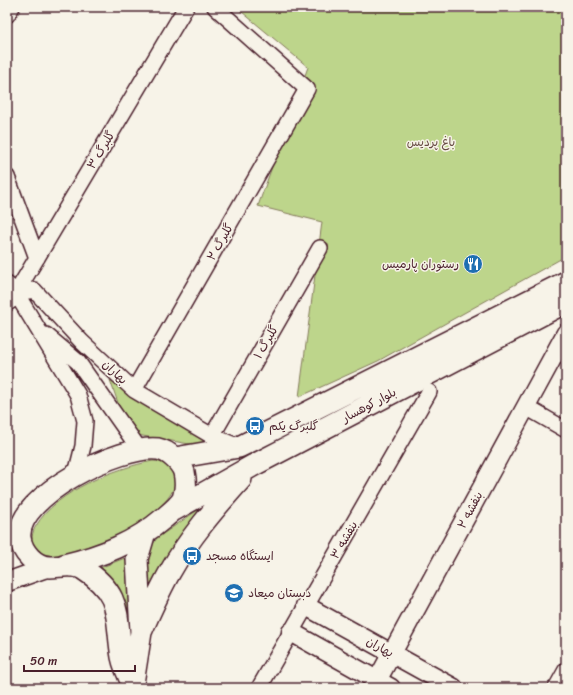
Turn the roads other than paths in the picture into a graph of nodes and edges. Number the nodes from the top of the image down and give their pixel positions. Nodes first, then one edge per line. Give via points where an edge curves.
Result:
1 (12, 7) edge
2 (186, 7) edge
3 (215, 7) edge
4 (7, 15) edge
5 (7, 177) edge
6 (320, 248) dead end
7 (37, 258) junction
8 (566, 282) edge
9 (12, 288) edge
10 (34, 290) junction
11 (566, 302) edge
12 (7, 308) edge
13 (35, 326) junction
14 (566, 333) edge
15 (134, 390) junction
16 (429, 392) dead end
17 (526, 407) junction
18 (566, 430) edge
19 (212, 436) junction
20 (240, 447) junction
21 (140, 450) junction
22 (175, 458) junction
23 (254, 465) junction
24 (76, 474) junction
25 (173, 511) junction
26 (14, 532) edge
27 (145, 532) junction
28 (56, 566) junction
29 (7, 582) edge
30 (306, 606) junction
31 (141, 632) junction
32 (291, 632) junction
33 (392, 654) junction
34 (566, 670) edge
35 (380, 685) edge
36 (133, 687) edge
37 (259, 688) edge
38 (454, 688) edge
39 (556, 688) edge

1 - 4 street
2 - 7 street, گلبرگ ۳
3 - 15 street, گلبرگ ۲ via 307,90
5 - 7 street
6 - 19 street, گلبرگ ۱
7 - 9 street, گلبرگ ۳
8 - 20 main road, بلوار کوهسار
9 - 10 street
9 - 13 street
10 - 12 lane
10 - 15 street, بهاران via 82,342
11 - 23 main road, بلوار کوهسار
13 - 21 street via 78,362
13 - 24 street via 78,395 85,421 83,446
14 - 17 street, بنفشه ۲
15 - 19 street, بهاران
16 - 30 street, بنفشه ۳
17 - 18 street
17 - 33 street, بنفشه ۲
19 - 20 street, بهاران
20 - 22 main road, بلوار کوهسار
21 - 22 main road via 158,449
21 - 24 main road via 96,464
22 - 25 main road via 183,470 186,484 182,499
23 - 25 main road, بلوار کوهسار
23 - 31 main road via 185,547
24 - 26 main road via 32,509
25 - 27 main road
26 - 28 main road via 20,537 29,557 38,564
27 - 28 main road via 113,550 92,558
27 - 31 main road via 138,559
28 - 29 street
28 - 36 main road via 81,568 100,582 109,593 116,606 122,658
30 - 32 street, بنفشه ۳
30 - 33 street, بهاران
31 - 36 main road
32 - 35 street
32 - 37 street, بنفشه ۳
33 - 35 street, بنفشه ۲
33 - 38 street, بهاران
34 - 39 street

